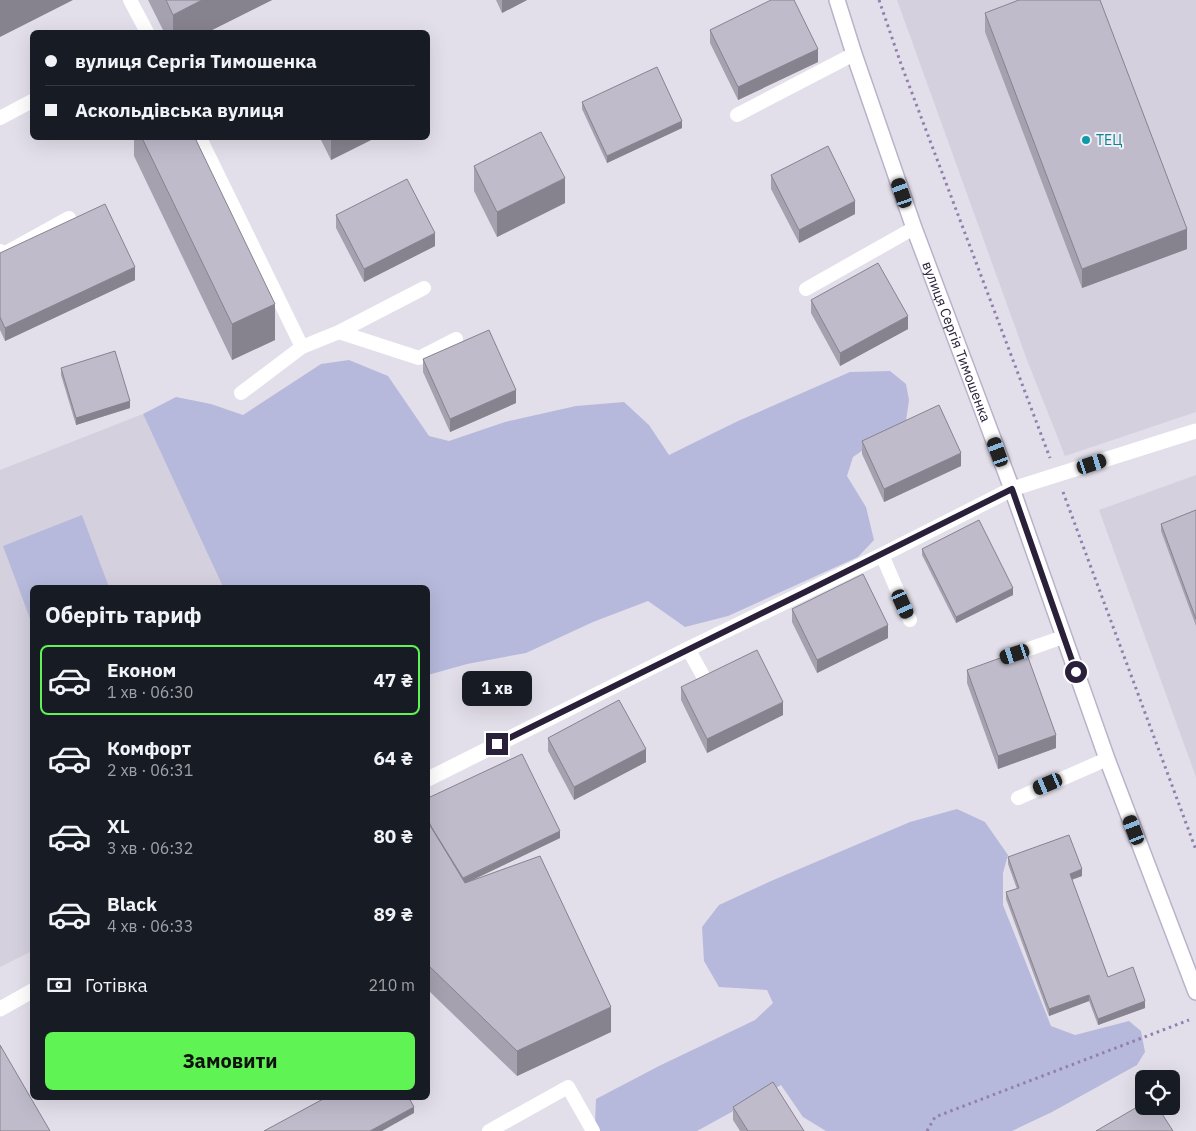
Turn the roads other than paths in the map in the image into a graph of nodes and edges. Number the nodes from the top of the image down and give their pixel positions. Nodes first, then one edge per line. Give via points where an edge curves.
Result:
1 (130, 0) edge
2 (837, 0) edge
3 (146, 30) edge
4 (854, 54) junction
5 (30, 102) edge
6 (737, 115) dead end
7 (0, 118) edge
8 (201, 140) edge
9 (69, 218) dead end
10 (914, 228) junction
11 (1, 254) edge
12 (424, 288) dead end
13 (806, 289) dead end
14 (339, 332) junction
15 (456, 339) dead end
16 (302, 347) junction
17 (241, 393) dead end
18 (1196, 431) edge
19 (1012, 489) junction
20 (882, 555) junction
21 (910, 620) dead end
22 (1063, 637) junction
23 (688, 648) junction
24 (997, 660) edge
25 (706, 681) edge
26 (1107, 759) junction
27 (430, 777) edge
28 (1018, 798) dead end
29 (30, 992) edge
30 (1196, 992) edge
31 (0, 1009) edge
32 (488, 1131) edge
33 (593, 1131) edge

1 - 3 lane
2 - 4 street, вулиця Сергія Тимошенка
4 - 6 lane
4 - 10 street, вулиця Сергія Тимошенка
5 - 7 lane
8 - 16 lane
9 - 11 lane
10 - 13 lane
10 - 19 street, вулиця Сергія Тимошенка
12 - 14 lane
14 - 15 lane via 419,358
14 - 16 lane
16 - 17 lane
18 - 19 street
19 - 20 street
19 - 22 street, вулиця Сергія Тимошенка
20 - 21 lane
20 - 23 street
22 - 24 lane
22 - 26 street, вулиця Сергія Тимошенка
23 - 25 lane
23 - 27 street
26 - 28 lane
26 - 30 street, вулиця Сергія Тимошенка
29 - 31 street
32 - 33 lane via 568,1087

